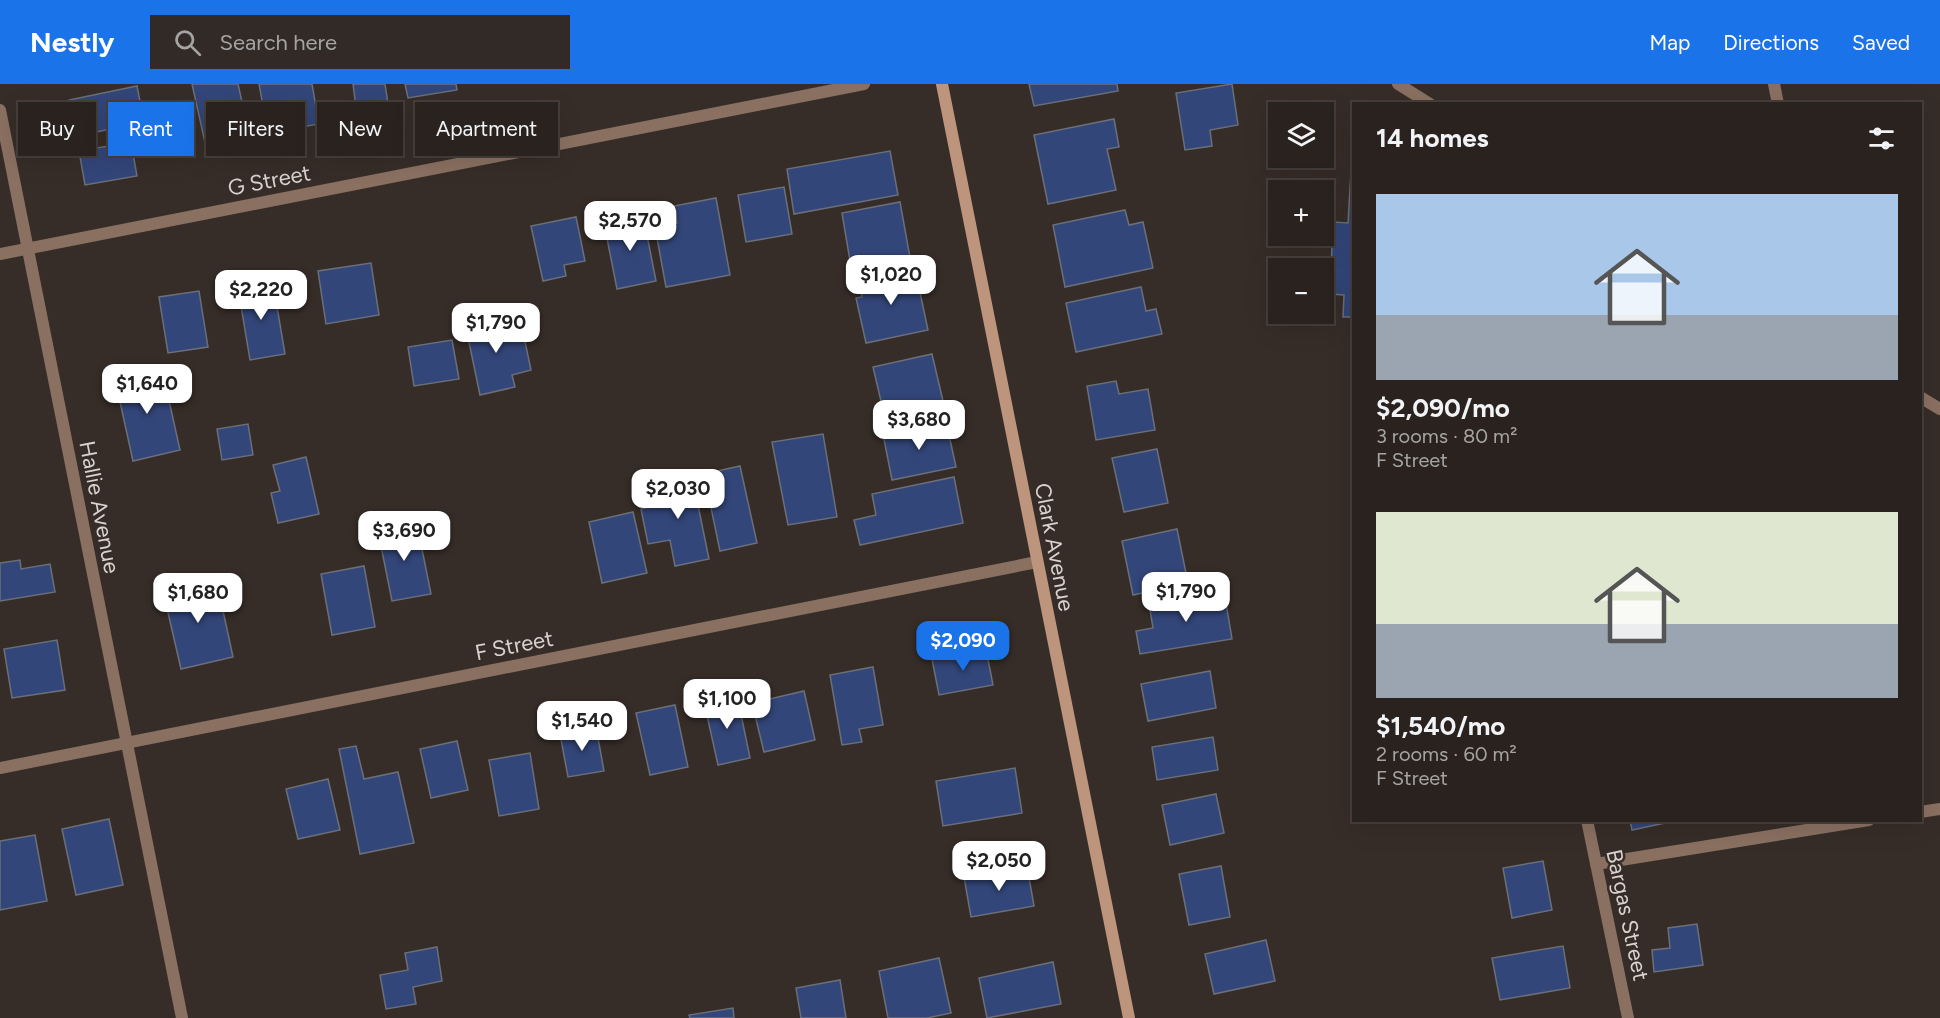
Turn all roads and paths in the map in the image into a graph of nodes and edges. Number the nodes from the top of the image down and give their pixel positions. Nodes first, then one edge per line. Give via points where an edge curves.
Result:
1 (864, 84) edge
2 (942, 84) edge
3 (1398, 84) edge
4 (1774, 84) edge
5 (1427, 102) edge
6 (1778, 102) edge
7 (0, 110) edge
8 (27, 249) junction
9 (0, 254) edge
10 (1922, 398) edge
11 (1940, 410) edge
12 (1037, 562) junction
13 (126, 743) junction
14 (0, 768) edge
15 (1940, 809) edge
16 (1922, 812) edge
17 (1587, 822) edge
18 (1857, 822) edge
19 (1596, 864) junction
20 (182, 1018) edge
21 (1129, 1018) edge
22 (1628, 1018) edge

1 - 8 street, G Street
2 - 12 street, Clark Avenue
3 - 5 street
4 - 6 street
7 - 8 street, Hallie Avenue
8 - 9 street, G Street
8 - 13 street, Hallie Avenue
10 - 11 street
12 - 13 street, F Street
12 - 21 street, Clark Avenue
13 - 14 street, F Street
13 - 20 street, Hallie Avenue
15 - 16 street
17 - 19 street, Bargas Street
18 - 19 street
19 - 22 street, Bargas Street

